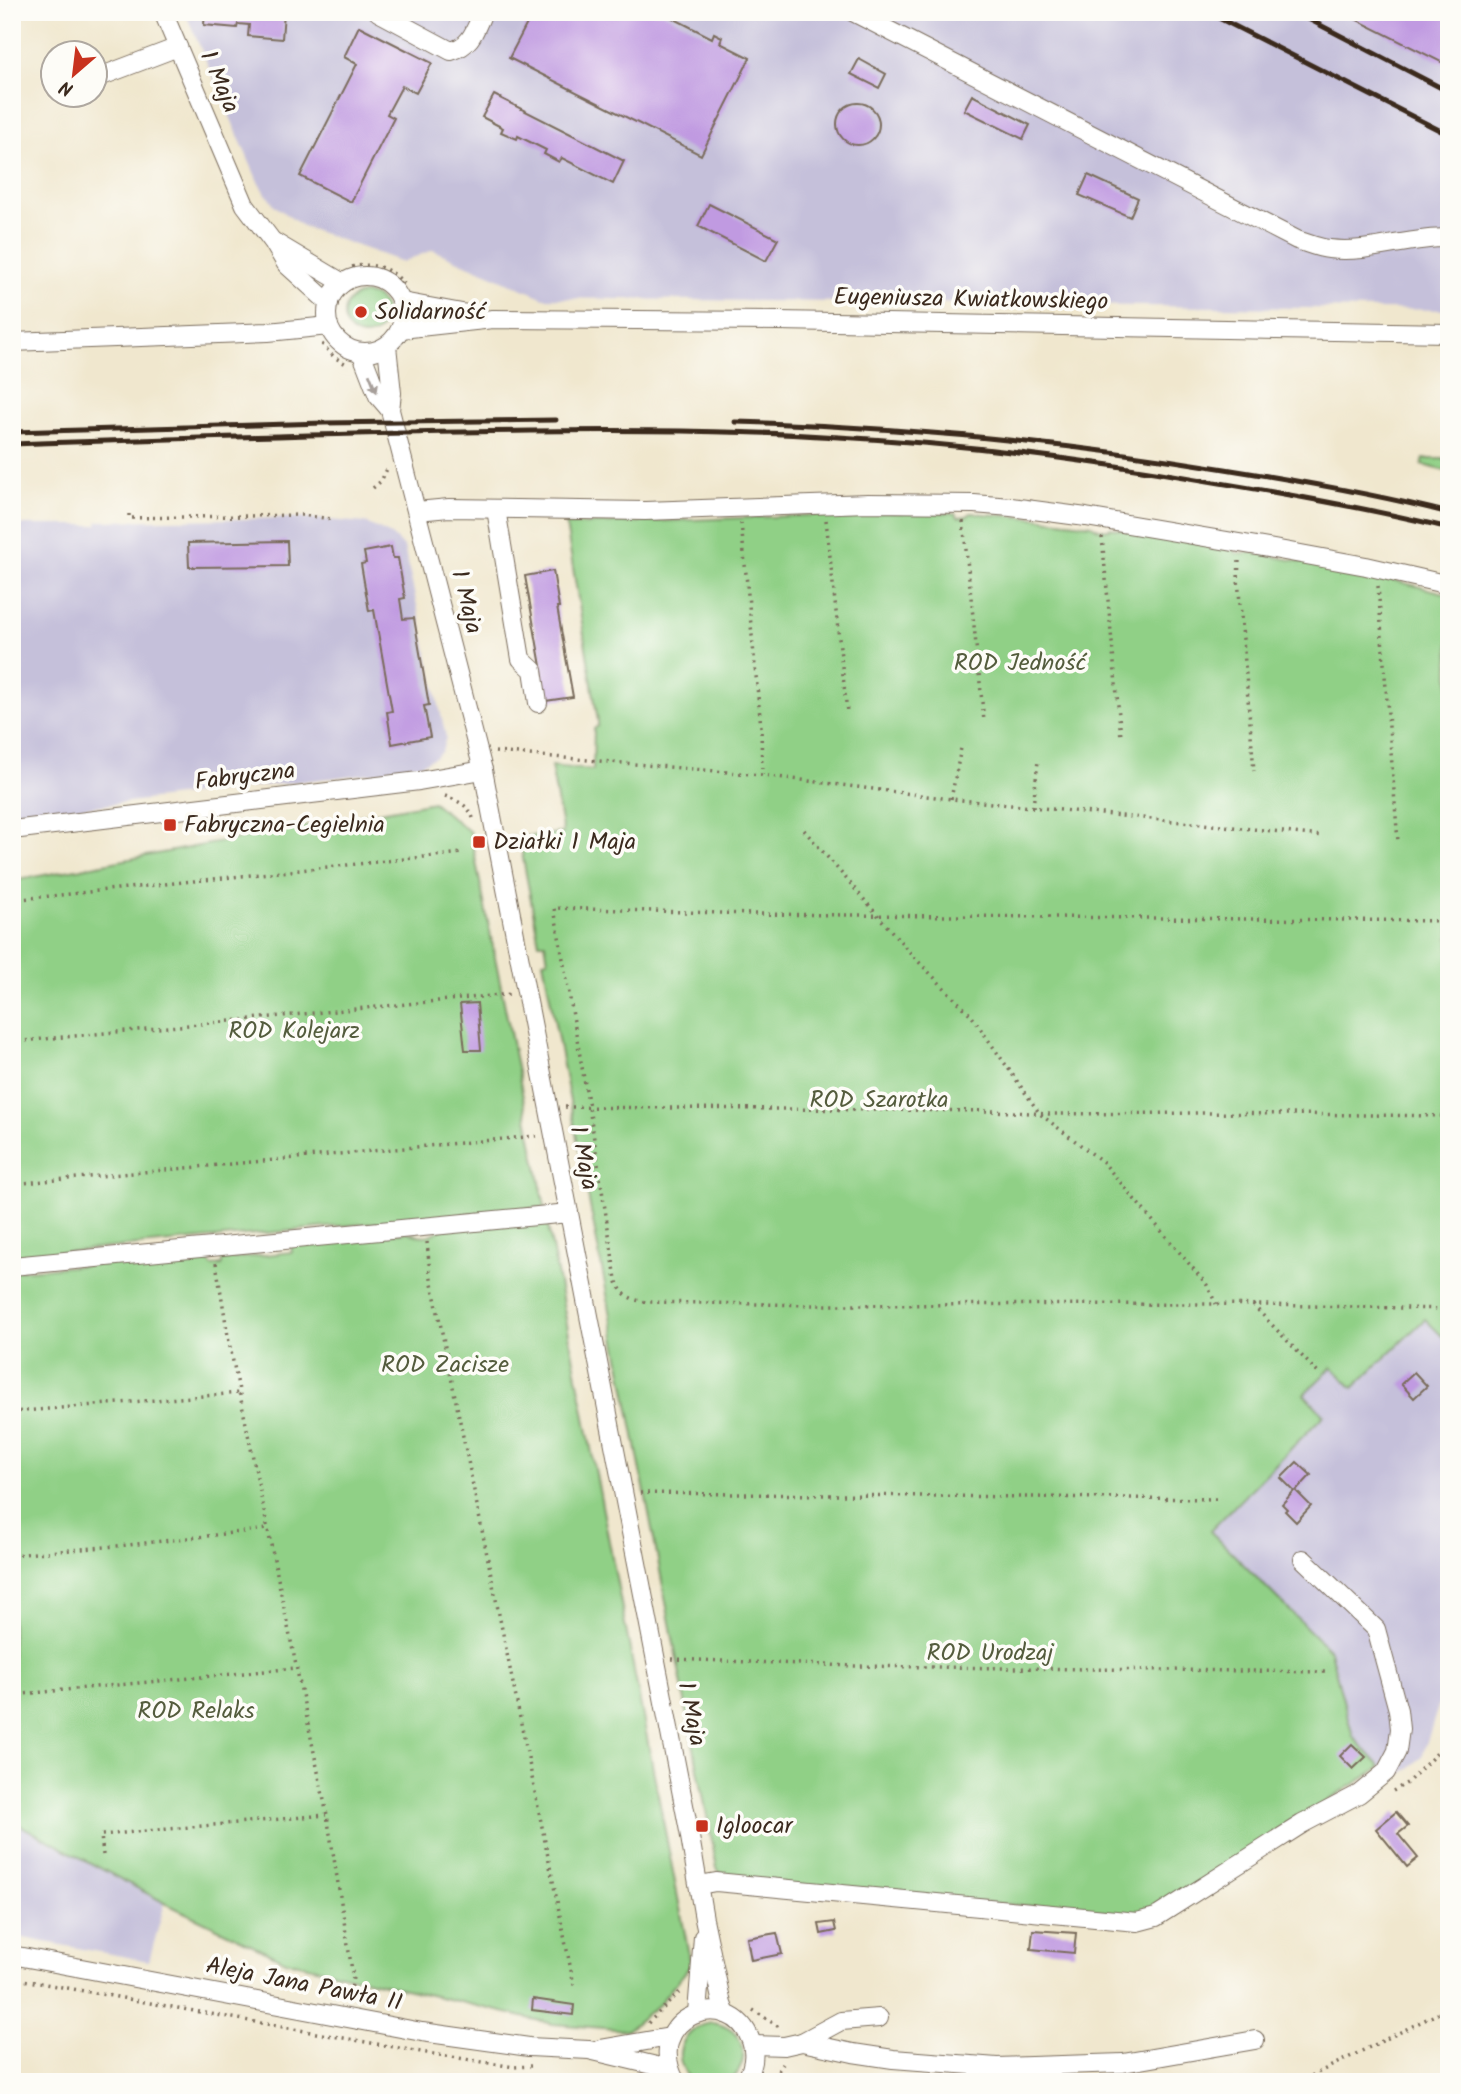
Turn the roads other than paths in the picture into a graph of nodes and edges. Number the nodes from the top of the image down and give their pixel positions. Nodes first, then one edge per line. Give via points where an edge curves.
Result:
1 (163, 12) edge
2 (378, 12) edge
3 (483, 12) edge
4 (853, 12) edge
5 (178, 47) junction
6 (108, 74) edge
7 (1449, 238) edge
8 (273, 242) junction
9 (344, 275) junction
10 (406, 297) junction
11 (329, 303) junction
12 (493, 319) junction
13 (401, 329) junction
14 (324, 333) junction
15 (1449, 333) edge
16 (12, 342) edge
17 (387, 346) junction
18 (356, 360) junction
19 (390, 410) junction
20 (496, 509) junction
21 (417, 511) junction
22 (1449, 585) edge
23 (538, 702) dead end
24 (483, 770) junction
25 (12, 830) edge
26 (569, 1213) junction
27 (12, 1266) edge
28 (1303, 1559) dead end
29 (699, 1885) junction
30 (705, 1919) junction
31 (12, 1955) edge
32 (697, 2013) junction
33 (726, 2014) junction
34 (879, 2018) dead end
35 (670, 2037) junction
36 (1255, 2040) dead end
37 (802, 2042) junction
38 (753, 2045) junction
39 (589, 2050) junction
40 (673, 2075) edge
41 (748, 2080) edge

1 - 5 street, 1 Maja
2 - 3 street via 451,51 471,38
4 - 7 street via 1297,240 1327,249 1354,250
5 - 6 street
5 - 8 street, 1 Maja via 245,205
8 - 9 street, 1 Maja
8 - 11 street, 1 Maja via 286,264
9 - 10 street via 377,278
9 - 11 street
10 - 12 street, Eugeniusza Kwiatkowskiego
10 - 13 street
11 - 14 street
12 - 13 street, Eugeniusza Kwiatkowskiego
12 - 15 street, Eugeniusza Kwiatkowskiego
13 - 17 street
14 - 16 street
14 - 18 street
17 - 18 street
17 - 19 street, 1 Maja
18 -> 19 street, 1 Maja
19 - 21 street, 1 Maja
20 - 21 street
20 - 22 street via 645,511 824,504 1011,507 1241,543
20 - 23 street via 521,659 533,670
21 - 24 street, 1 Maja
24 - 25 street, Fabryczna
24 - 26 street, 1 Maja
26 - 27 street
26 - 29 street, 1 Maja
28 - 29 street via 1376,1629 1398,1710 1397,1751 1386,1772 1359,1794 1156,1917 1137,1922 716,1882
29 - 30 street, 1 Maja
30 - 32 street, 1 Maja
30 - 33 street, 1 Maja
31 - 39 street, Aleja Jana Pawła II via 460,2038
32 - 33 street
32 - 35 street
33 - 38 street via 743,2026
34 - 37 street via 841,2021
35 - 39 street, Aleja Jana Pawła II
35 - 40 street via 667,2053
36 - 37 street via 1123,2063 997,2067 893,2059
37 - 38 street
38 - 41 street
39 - 40 street, Aleja Jana Pawła II

